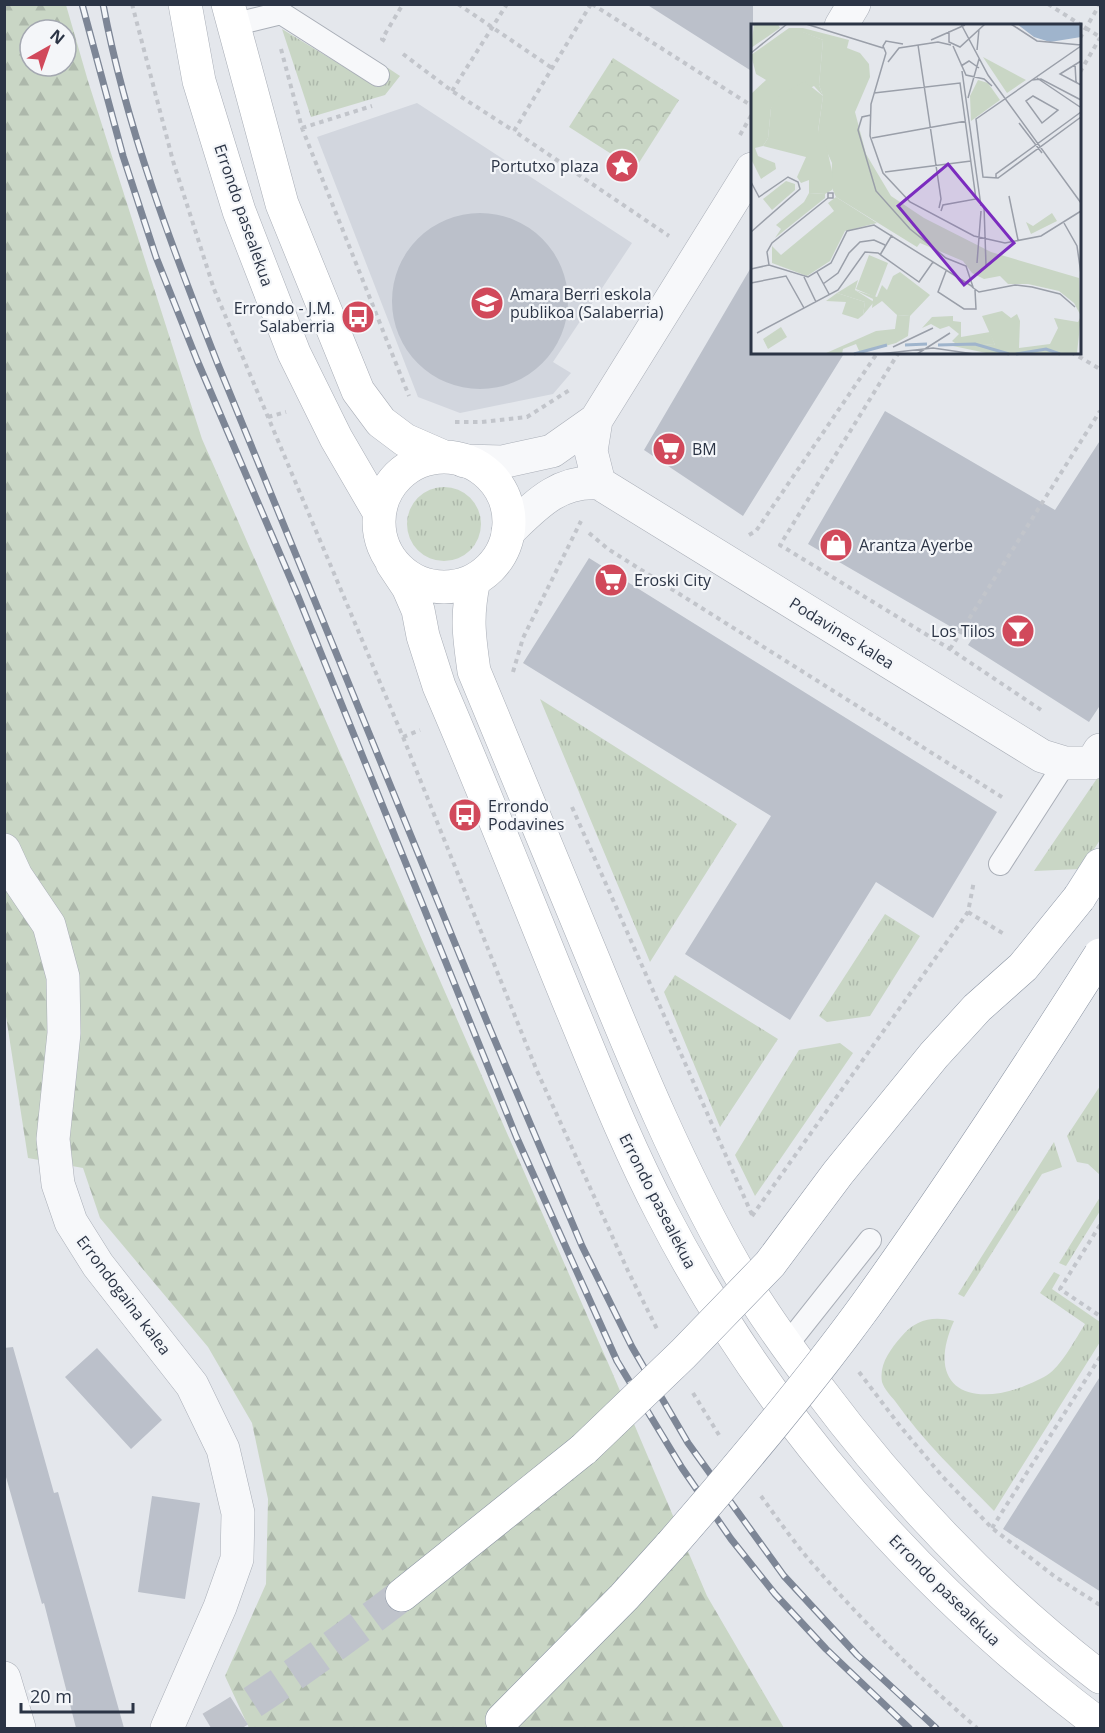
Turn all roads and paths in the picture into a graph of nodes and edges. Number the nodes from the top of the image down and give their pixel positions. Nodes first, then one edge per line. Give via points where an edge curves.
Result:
1 (185, 4) edge
2 (403, 4) edge
3 (458, 4) edge
4 (507, 4) edge
5 (591, 4) edge
6 (854, 4) edge
7 (1048, 4) edge
8 (1100, 4) edge
9 (272, 14) junction
10 (230, 15) edge
11 (842, 24) edge
12 (1080, 24) edge
13 (1081, 25) edge
14 (492, 28) junction
15 (1086, 28) junction
16 (1081, 36) edge
17 (1101, 38) edge
18 (390, 44) dead end
19 (397, 50) dead end
20 (552, 68) junction
21 (1081, 70) edge
22 (378, 75) dead end
23 (453, 91) junction
24 (751, 105) edge
25 (514, 131) junction
26 (751, 172) edge
27 (673, 238) dead end
28 (877, 354) edge
29 (899, 354) edge
30 (1075, 354) edge
31 (1101, 369) edge
32 (574, 387) dead end
33 (412, 404) dead end
34 (1101, 411) edge
35 (596, 420) junction
36 (448, 422) dead end
37 (454, 459) junction
38 (599, 483) junction
39 (379, 512) junction
40 (508, 532) junction
41 (590, 532) dead end
42 (740, 533) dead end
43 (392, 563) junction
44 (474, 580) junction
45 (950, 649) junction
46 (512, 676) dead end
47 (1075, 758) edge
48 (1006, 800) dead end
49 (571, 803) dead end
50 (4, 850) edge
51 (1000, 864) dead end
52 (1101, 865) edge
53 (968, 912) dead end
54 (1101, 955) edge
55 (1101, 1225) edge
56 (870, 1240) dead end
57 (1101, 1316) edge
58 (786, 1346) junction
59 (1101, 1357) edge
60 (863, 1377) dead end
61 (992, 1528) junction
62 (402, 1595) tunnel mouth
63 (1101, 1605) edge
64 (1101, 1677) edge
65 (4, 1678) edge
66 (502, 1720) dead end
67 (1101, 1725) edge
68 (19, 1728) edge
69 (167, 1728) edge

1 - 39 main road, Errondo pasealekua via 199,81 239,211 294,353 336,438
2 - 18 path via 382,39
3 - 14 path
4 - 14 path
5 - 20 path
5 - 24 path
6 - 11 street
7 - 12 path
8 - 15 path
9 - 10 lane
9 - 22 lane via 281,12
9 - 33 path via 302,128
10 - 37 main road via 282,204 358,391 381,422 405,440
13 - 15 path
14 - 20 path
14 - 23 path
15 - 16 path
15 - 17 path
17 - 21 path
19 - 23 path
20 - 25 path
23 - 25 path
25 - 27 path
26 - 35 street
28 - 42 path via 756,531 749,535
29 - 45 path via 780,545
30 - 31 path
32 - 36 path via 527,417
34 - 45 path
35 - 37 street via 552,451 502,462
35 - 38 street via 591,452
37 - 39 main road via 421,461 401,473 387,490
37 - 40 main road via 481,469 494,481 508,514
38 - 40 street via 584,482 555,491
38 - 46 path via 523,638
38 - 47 street, Podavines kalea
39 - 43 main road via 379,530
40 - 44 main road via 502,551 490,568
41 - 48 path via 608,549
43 - 44 main road via 409,578 430,586 453,587
43 - 67 main road, Errondo pasealekua via 418,610 439,686 623,1133 707,1294 769,1388 868,1512 995,1641
44 - 58 main road via 468,607 474,671 657,1114 737,1269
45 - 47 path via 1062,724
47 - 51 lane
49 - 53 path via 752,1216
50 - 69 street, Errondogaina kalea via 16,876 50,925 63,977 64,1033 53,1139 58,1184 70,1222 98,1265 192,1385 223,1449 238,1513 237,1559
52 - 62 main road, bridge via 1023,967 934,1054 770,1264 584,1449
54 - 66 main road, bridge via 986,1132 865,1306 744,1462 624,1597
55 - 57 path via 1060,1289
56 - 58 lane
58 - 64 main road via 896,1486 960,1554
59 - 61 path
60 - 61 path via 942,1476
61 - 63 path via 1054,1576
65 - 68 street

